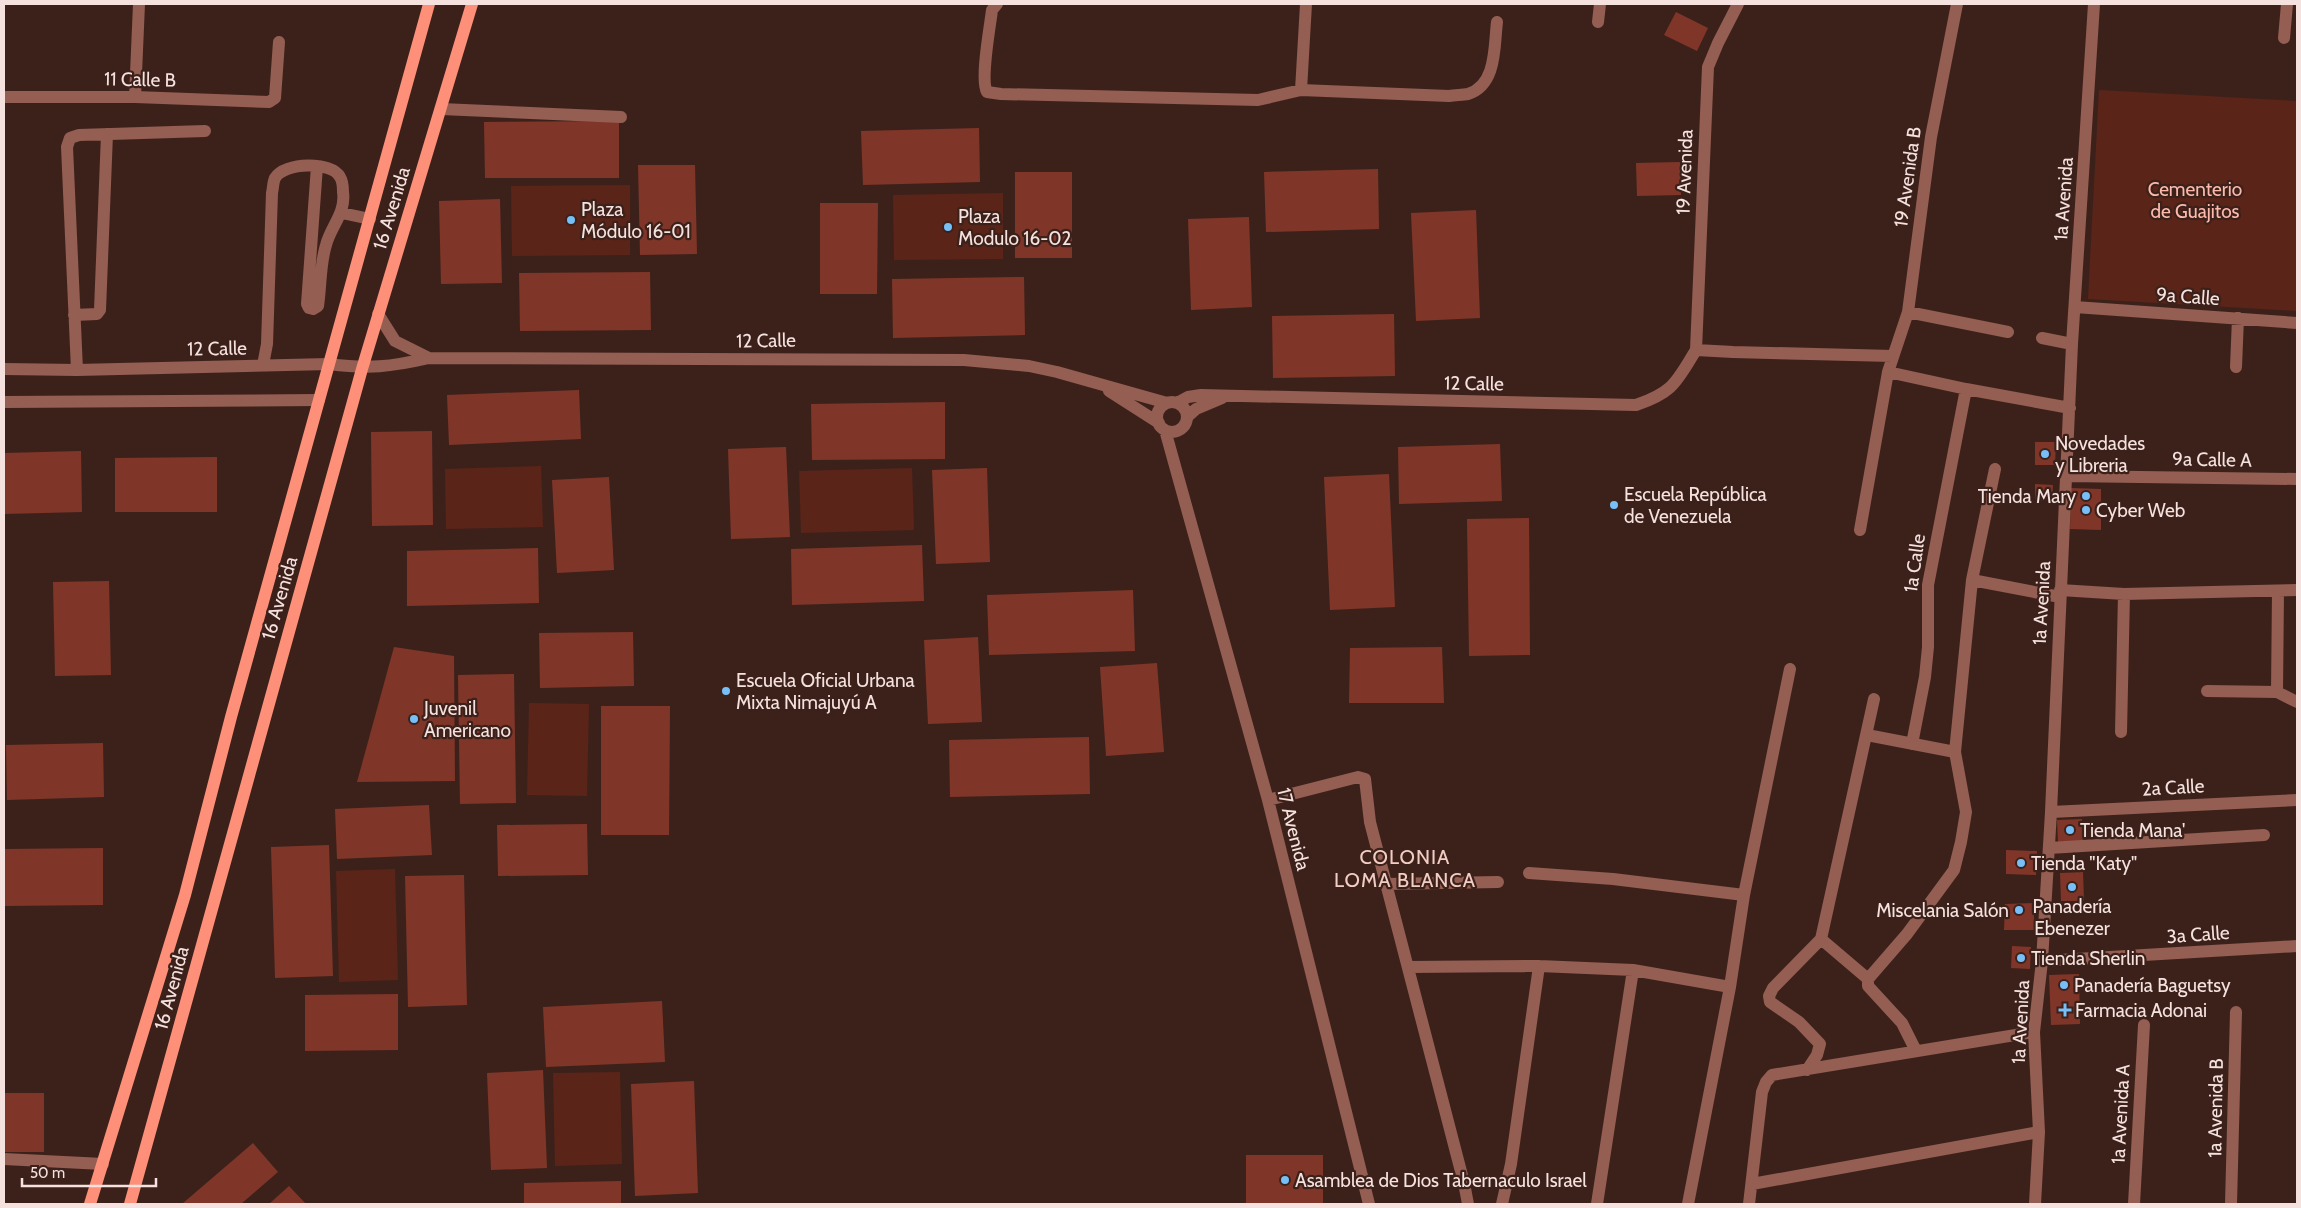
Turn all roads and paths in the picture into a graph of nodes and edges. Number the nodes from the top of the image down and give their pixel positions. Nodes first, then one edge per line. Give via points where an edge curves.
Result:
1 (139, 4) edge
2 (429, 4) edge
3 (472, 4) edge
4 (997, 4) edge
5 (1306, 4) edge
6 (1600, 4) edge
7 (1738, 4) edge
8 (1958, 4) edge
9 (2094, 4) edge
10 (2287, 4) edge
11 (1497, 22) dead end
12 (1598, 22) dead end
13 (2284, 38) dead end
14 (278, 42) dead end
15 (1301, 90) junction
16 (4, 97) edge
17 (135, 97) junction
18 (441, 109) junction
19 (621, 117) dead end
20 (205, 132) dead end
21 (107, 134) junction
22 (316, 166) junction
23 (342, 213) junction
24 (370, 219) junction
25 (2075, 307) junction
26 (1908, 312) junction
27 (378, 314) junction
28 (74, 315) junction
29 (2238, 318) junction
30 (2297, 323) edge
31 (2008, 332) dead end
32 (2042, 338) dead end
33 (2072, 344) junction
34 (1696, 350) junction
35 (1893, 356) junction
36 (429, 358) junction
37 (329, 364) junction
38 (264, 365) junction
39 (2236, 367) dead end
40 (4, 368) edge
41 (362, 368) junction
42 (77, 370) junction
43 (1888, 372) junction
44 (1101, 385) junction
45 (1966, 389) junction
46 (1226, 396) junction
47 (319, 400) junction
48 (4, 402) edge
49 (1172, 403) junction
50 (2070, 408) junction
51 (1187, 417) junction
52 (1162, 426) junction
53 (1179, 430) junction
54 (1176, 465) junction
55 (1995, 469) dead end
56 (2066, 476) junction
57 (2297, 479) edge
58 (1860, 530) dead end
59 (1972, 580) junction
60 (2297, 590) edge
61 (2278, 591) junction
62 (2060, 593) junction
63 (2124, 594) junction
64 (1790, 669) dead end
65 (2207, 691) dead end
66 (2277, 692) junction
67 (1874, 699) dead end
68 (2297, 702) edge
69 (2121, 732) dead end
70 (1866, 735) junction
71 (1912, 744) junction
72 (1955, 752) junction
73 (1268, 800) junction
74 (2297, 800) edge
75 (2051, 812) junction
76 (2264, 835) dead end
77 (2049, 848) junction
78 (1529, 873) dead end
79 (1498, 882) dead end
80 (1386, 884) junction
81 (1744, 895) junction
82 (1821, 939) junction
83 (2297, 946) edge
84 (2042, 961) junction
85 (1538, 966) junction
86 (1409, 967) junction
87 (1633, 970) junction
88 (1868, 979) junction
89 (1730, 987) junction
90 (2236, 1012) dead end
91 (2144, 1025) dead end
92 (2034, 1032) junction
93 (1916, 1051) junction
94 (1808, 1070) junction
95 (2039, 1132) junction
96 (4, 1159) edge
97 (103, 1164) junction
98 (1752, 1184) junction
99 (90, 1204) edge
100 (130, 1204) edge
101 (1369, 1204) edge
102 (1468, 1204) edge
103 (1502, 1204) edge
104 (1597, 1204) edge
105 (1688, 1204) edge
106 (1749, 1204) edge
107 (2035, 1204) edge
108 (2134, 1204) edge
109 (2232, 1204) edge

1 - 17 street
2 - 24 main road, 16 Avenida
3 - 18 main road, 16 Avenida
4 - 15 street via 992,12 986,60 987,92 1258,100
5 - 15 street
6 - 12 street
7 - 34 street, 19 Avenida via 1708,67
8 - 26 street, 19 Avenida B via 1931,137
9 - 25 street, 1a Avenida
10 - 13 street
11 - 15 street via 1492,68 1484,82 1469,94 1440,96
14 - 17 street, 11 Calle B via 275,98 269,102
16 - 17 street, 11 Calle B
18 - 19 street
18 - 27 main road, 16 Avenida
20 - 21 street
21 - 28 street via 100,310 97,314
21 - 28 street via 79,135 70,138 66,147
22 - 23 street via 331,168 340,176 344,191
22 - 23 street via 309,308 318,306 325,246
22 - 38 street via 285,169 275,178
23 - 24 street
24 - 37 main road, 16 Avenida
25 - 29 street, 9a Calle
25 - 33 street, 1a Avenida
26 - 31 street
26 - 35 street, 19 Avenida B
27 - 36 street, 12 Calle via 395,341
27 - 41 main road, 16 Avenida
28 - 42 street
29 - 30 street, 9a Calle
29 - 39 street
32 - 33 street
33 - 50 street, 1a Avenida
34 - 35 street
34 - 46 street, 12 Calle via 1670,389 1636,405
35 - 43 street, 19 Avenida B
36 - 41 street, 12 Calle
36 - 44 street, 12 Calle via 964,360 1030,366
37 - 38 street, 12 Calle
37 - 41 street, 12 Calle
37 - 47 main road, 16 Avenida
38 - 42 street, 12 Calle
40 - 42 street, 12 Calle
41 - 100 main road, 16 Avenida
43 - 45 street
43 - 58 street, 19 Avenida B
44 - 49 street, 12 Calle
44 - 52 street, 12 Calle
45 - 50 street
45 - 71 street, 1a Calle via 1928,585 1926,670
46 - 49 street, 12 Calle via 1195,396
46 - 51 street, 12 Calle via 1196,409
47 - 48 street
47 - 97 main road, 16 Avenida via 231,717 186,895
49 - 51 street via 1182,406
49 - 52 street via 1160,409
50 - 56 street, 1a Avenida
51 - 53 street
52 - 53 street
52 - 54 street, 17 Avenida
53 - 54 street, 17 Avenida
54 - 73 street, 17 Avenida
55 - 59 street
56 - 57 street, 9a Calle A
56 - 62 street, 1a Avenida
59 - 62 street
59 - 72 street
60 - 61 street
61 - 63 street
61 - 66 street
62 - 63 street
62 - 75 street, 1a Avenida
63 - 69 street
64 - 81 street
65 - 66 street
66 - 68 street
67 - 70 street
70 - 71 street
70 - 82 street
71 - 72 street
72 - 88 street via 1966,812 1954,870 1907,934
73 - 80 street via 1358,777 1365,779 1370,822
73 - 101 street, 17 Avenida
74 - 75 street, 2a Calle
75 - 77 street, 1a Avenida
76 - 77 street
77 - 84 street, 1a Avenida
78 - 81 street via 1613,879
79 - 80 street
80 - 86 street
81 - 89 street
82 - 88 street
82 - 94 street via 1772,988 1769,996 1770,1002 1799,1022 1820,1044
83 - 84 street, 3a Calle
84 - 92 street, 1a Avenida
85 - 86 street
85 - 87 street
85 - 103 street via 1511,1164
86 - 102 street
87 - 89 street
87 - 104 street
88 - 93 street via 1868,986 1902,1022
89 - 105 street
90 - 109 street, 1a Avenida B
91 - 108 street, 1a Avenida A
92 - 93 street
92 - 95 street, 1a Avenida
93 - 94 street
94 - 98 street via 1772,1076 1766,1082 1762,1092
95 - 98 street
95 - 107 street, 1a Avenida
96 - 97 street
97 - 99 main road, 16 Avenida
98 - 106 street

